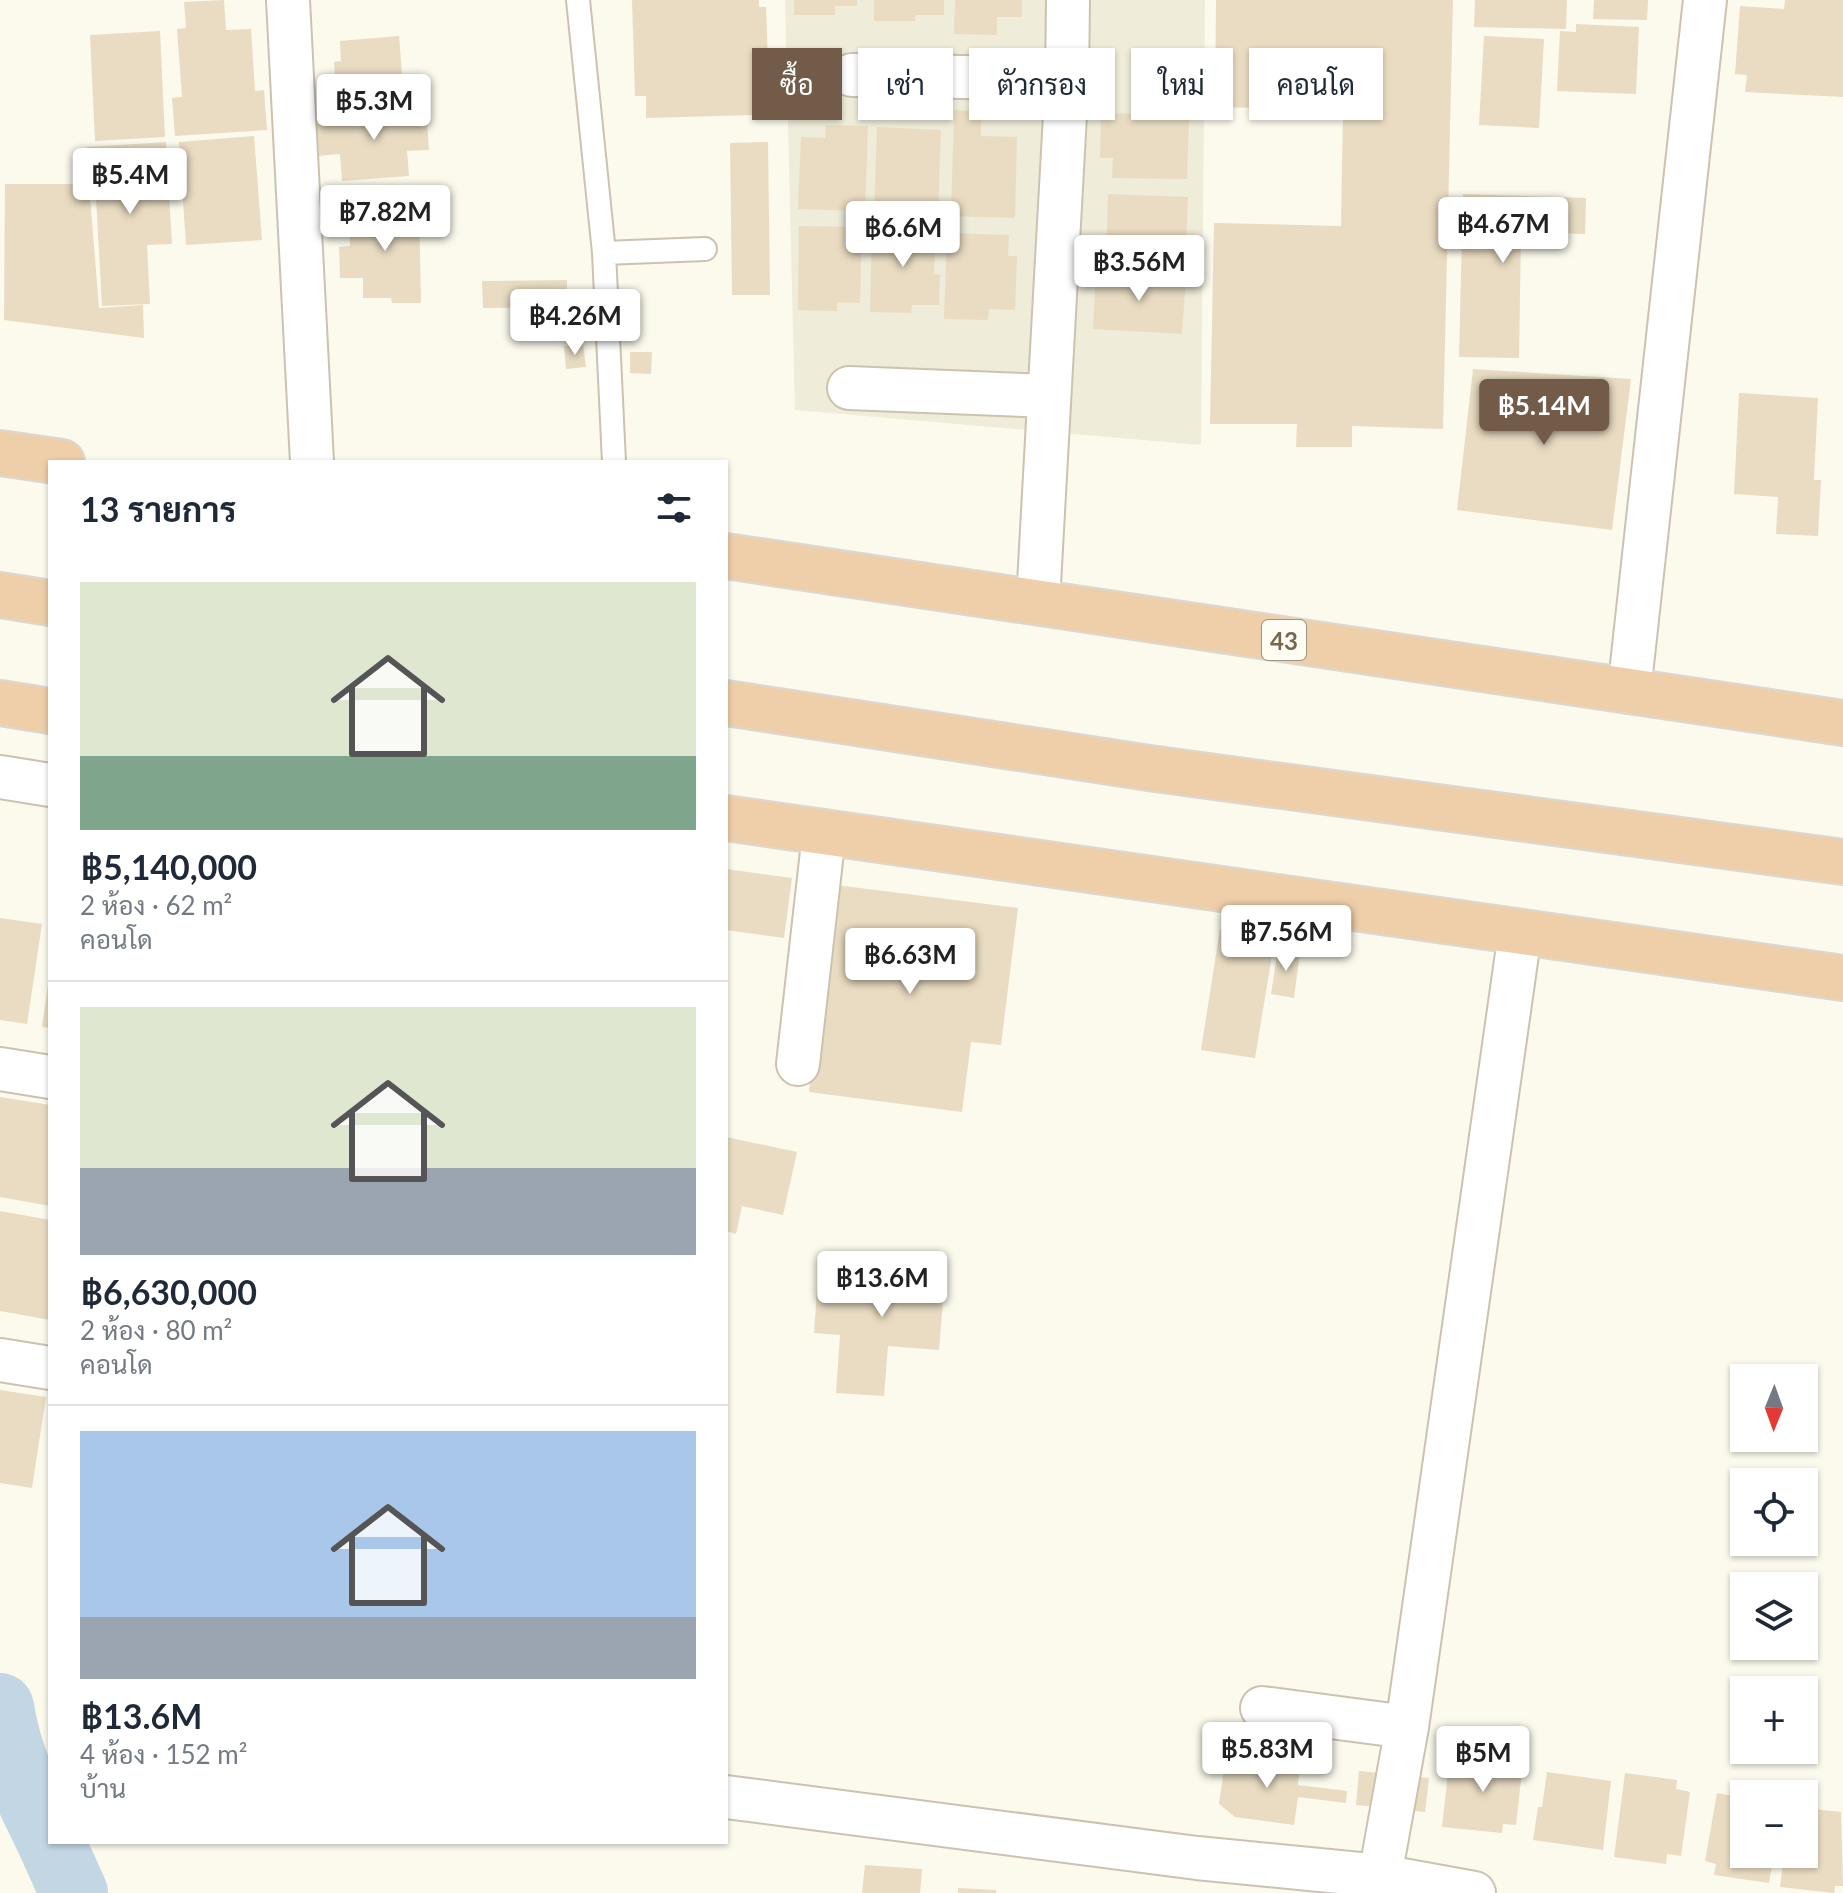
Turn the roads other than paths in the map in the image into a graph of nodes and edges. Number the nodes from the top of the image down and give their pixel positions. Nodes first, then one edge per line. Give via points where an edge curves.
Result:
1 (288, 0) edge
2 (578, 0) edge
3 (1068, 0) edge
4 (1705, 0) edge
5 (1067, 48) edge
6 (852, 75) dead end
7 (969, 77) edge
8 (1065, 120) edge
9 (705, 249) dead end
10 (604, 253) junction
11 (849, 388) dead end
12 (1049, 396) junction
13 (0, 453) edge
14 (48, 460) edge
15 (312, 460) edge
16 (614, 460) edge
17 (728, 556) edge
18 (0, 595) edge
19 (1038, 602) junction
20 (48, 603) edge
21 (1629, 692) junction
22 (0, 703) edge
23 (728, 703) edge
24 (48, 711) edge
25 (1843, 723) edge
26 (0, 777) edge
27 (48, 785) edge
28 (728, 818) edge
29 (824, 834) junction
30 (1843, 862) edge
31 (1520, 933) junction
32 (1843, 978) edge
33 (798, 1064) dead end
34 (0, 1069) edge
35 (48, 1077) edge
36 (0, 1360) edge
37 (48, 1368) edge
38 (1262, 1708) dead end
39 (1407, 1727) junction
40 (728, 1797) edge
41 (1194, 1876) edge
42 (1378, 1884) edge
43 (1474, 1893) edge

1 - 15 street
2 - 10 lane
3 - 5 street
4 - 21 street
6 - 7 street
8 - 12 street
9 - 10 lane
10 - 16 lane
11 - 12 street
12 - 19 street
13 - 14 highway
17 - 19 highway, 43
18 - 20 highway
19 - 21 highway, 43
21 - 25 highway, 43
22 - 24 highway
23 - 30 highway via 1149,768
26 - 27 street
28 - 29 highway
29 - 31 highway
29 - 33 street
31 - 32 highway
31 - 39 street
34 - 35 street
36 - 37 street
38 - 39 street
39 - 42 street
40 - 41 street
41 - 42 street
42 - 43 street

